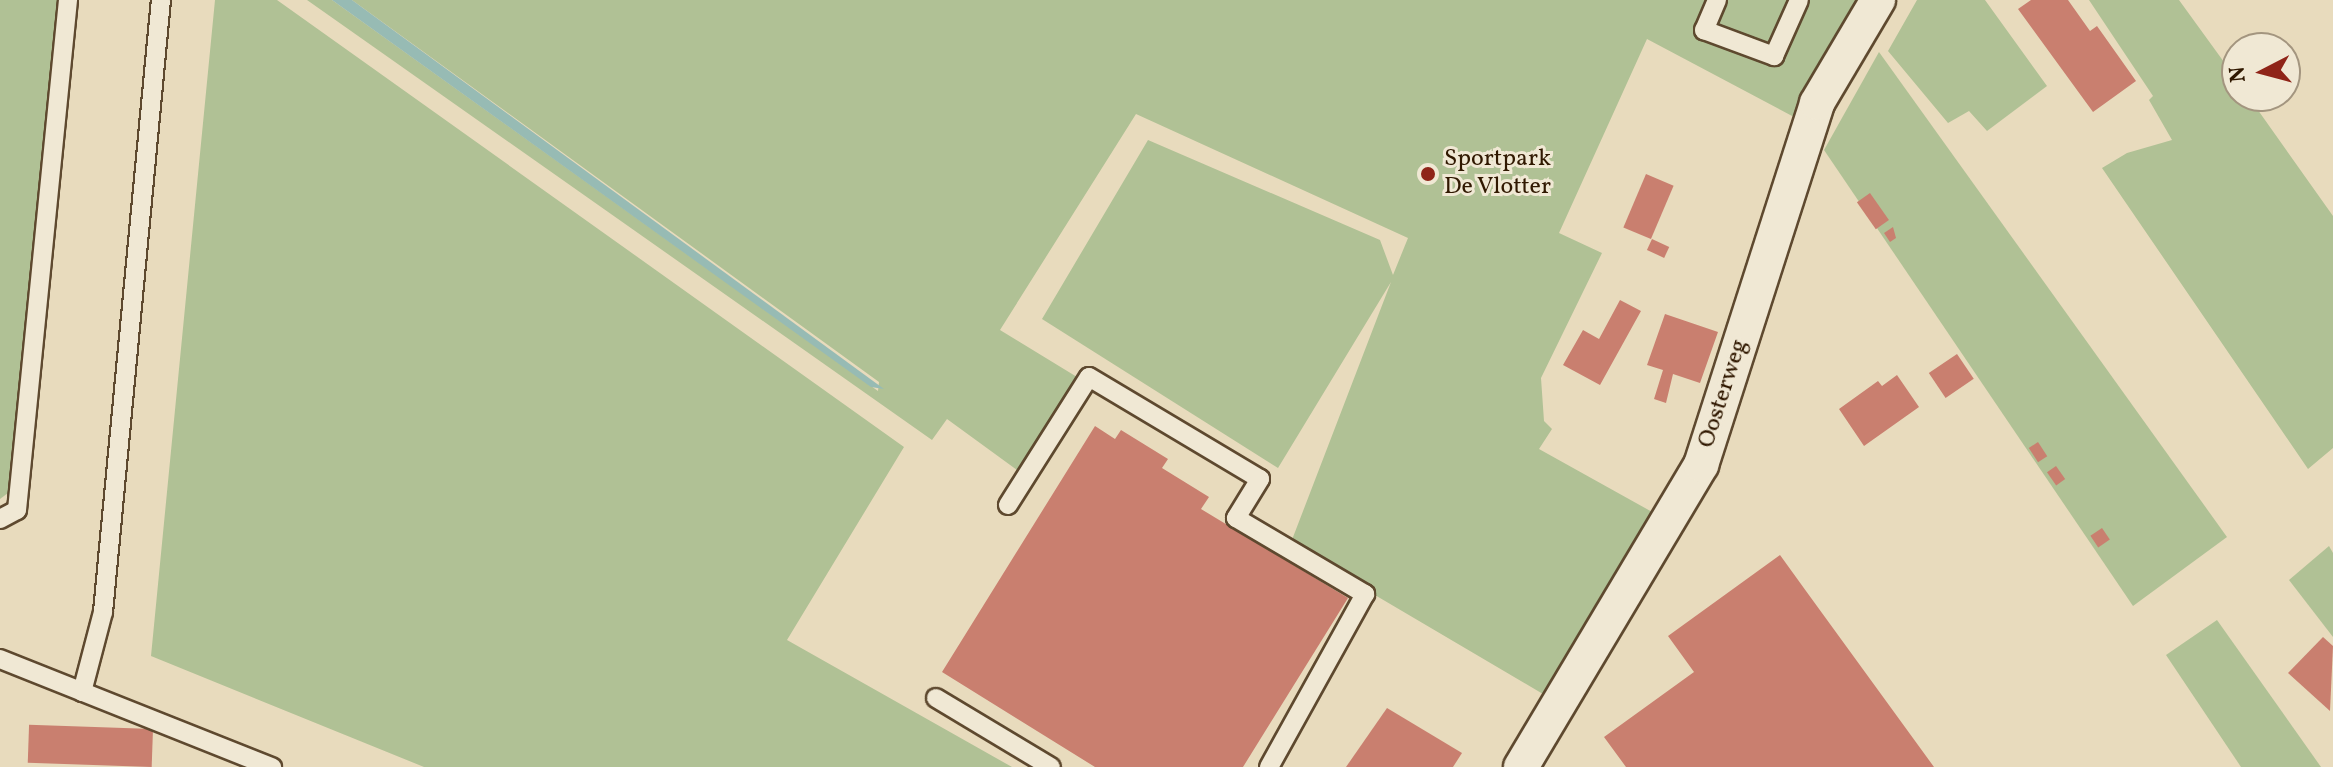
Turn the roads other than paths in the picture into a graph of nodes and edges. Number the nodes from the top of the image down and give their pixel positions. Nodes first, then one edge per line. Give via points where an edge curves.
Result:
1 (68, 0) edge
2 (161, 0) edge
3 (1717, 0) edge
4 (1799, 0) edge
5 (1878, 0) edge
6 (1008, 505) dead end
7 (0, 519) edge
8 (0, 659) edge
9 (82, 692) junction
10 (936, 698) dead end
11 (272, 767) edge
12 (1051, 767) edge
13 (1269, 767) edge
14 (1521, 767) edge

1 - 7 lane via 17,510
2 - 9 lane via 103,612
3 - 4 lane via 1704,30 1774,56
5 - 14 street, Oosterweg via 1817,103 1701,465
6 - 13 lane via 1089,377 1260,479 1236,518 1365,594
8 - 9 lane
9 - 11 lane
10 - 12 lane

